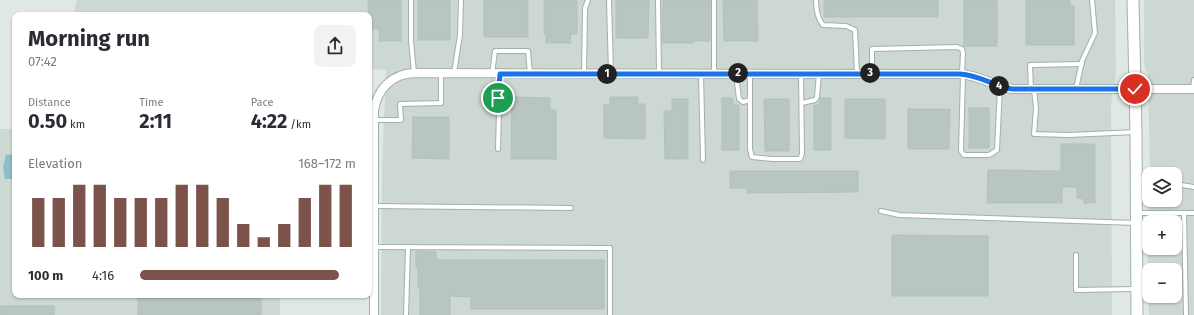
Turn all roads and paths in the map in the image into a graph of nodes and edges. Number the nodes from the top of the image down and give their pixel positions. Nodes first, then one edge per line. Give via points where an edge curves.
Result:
1 (411, 0) edge
2 (462, 0) edge
3 (588, 0) edge
4 (609, 0) edge
5 (658, 0) edge
6 (714, 0) edge
7 (816, 0) edge
8 (1092, 0) edge
9 (1133, 0) edge
10 (1082, 64) junction
11 (414, 73) junction
12 (441, 73) junction
13 (454, 73) junction
14 (659, 73) junction
15 (701, 73) junction
16 (714, 73) junction
17 (736, 73) junction
18 (750, 73) junction
19 (802, 73) junction
20 (818, 73) junction
21 (857, 73) junction
22 (496, 74) junction
23 (530, 74) junction
24 (584, 74) junction
25 (610, 74) junction
26 (872, 74) junction
27 (962, 74) junction
28 (1194, 86) edge
29 (1000, 87) junction
30 (1033, 89) junction
31 (1076, 89) junction
32 (1135, 89) junction
33 (750, 100) junction
34 (802, 103) junction
35 (374, 120) junction
36 (1136, 132) junction
37 (498, 149) dead end
38 (703, 160) dead end
39 (1136, 181) junction
40 (1142, 181) edge
41 (1182, 185) edge
42 (1194, 187) edge
43 (374, 206) junction
44 (571, 208) dead end
45 (880, 211) dead end
46 (1184, 213) junction
47 (1194, 213) edge
48 (1137, 218) junction
49 (372, 222) edge
50 (372, 236) edge
51 (374, 247) junction
52 (408, 247) junction
53 (1076, 255) dead end
54 (1137, 289) junction
55 (374, 315) edge
56 (406, 315) edge
57 (610, 315) edge
58 (1137, 315) edge
59 (1186, 315) edge

1 - 11 lane
2 - 13 lane
3 - 24 lane via 585,8
4 - 25 lane
5 - 14 lane
6 - 16 lane
7 - 21 lane via 818,20 823,25 846,26 854,30
8 - 10 lane via 1095,33
9 - 32 main road
10 - 30 lane via 1030,65
10 - 31 lane
11 - 12 street
11 - 35 street via 392,79 384,85 375,103
12 - 13 street
12 - 35 lane via 440,103 400,104 401,120
13 - 22 street
14 - 15 street
14 - 25 street
15 - 16 street
15 - 38 lane
16 - 17 street
17 - 18 street
17 - 33 lane via 739,99 743,102
18 - 19 street
18 - 33 lane
19 - 20 street
19 - 34 lane
20 - 21 street
20 - 34 lane via 815,100
21 - 26 street
22 - 23 street
22 - 23 lane via 495,51 528,51
22 - 37 lane
23 - 24 street
24 - 25 street
26 - 27 street
26 - 27 lane via 872,49 957,47 963,52
27 - 29 street
27 - 29 lane via 961,151 964,155 989,155 997,150
28 - 32 street
29 - 30 street
30 - 31 street
30 - 36 lane via 1036,109 1034,134
31 - 32 street
32 - 36 main road
33 - 34 lane via 752,157 772,159 800,159
35 - 43 street
36 - 39 main road
39 - 40 lane
39 - 48 main road
41 - 42 lane
43 - 44 lane
43 - 49 street
45 - 48 lane via 899,215
46 - 47 lane
46 - 48 lane
46 - 59 lane
48 - 54 main road
50 - 51 street
51 - 52 lane
51 - 55 street
52 - 56 lane
52 - 57 lane via 610,248
53 - 54 lane via 1076,290
54 - 58 main road

